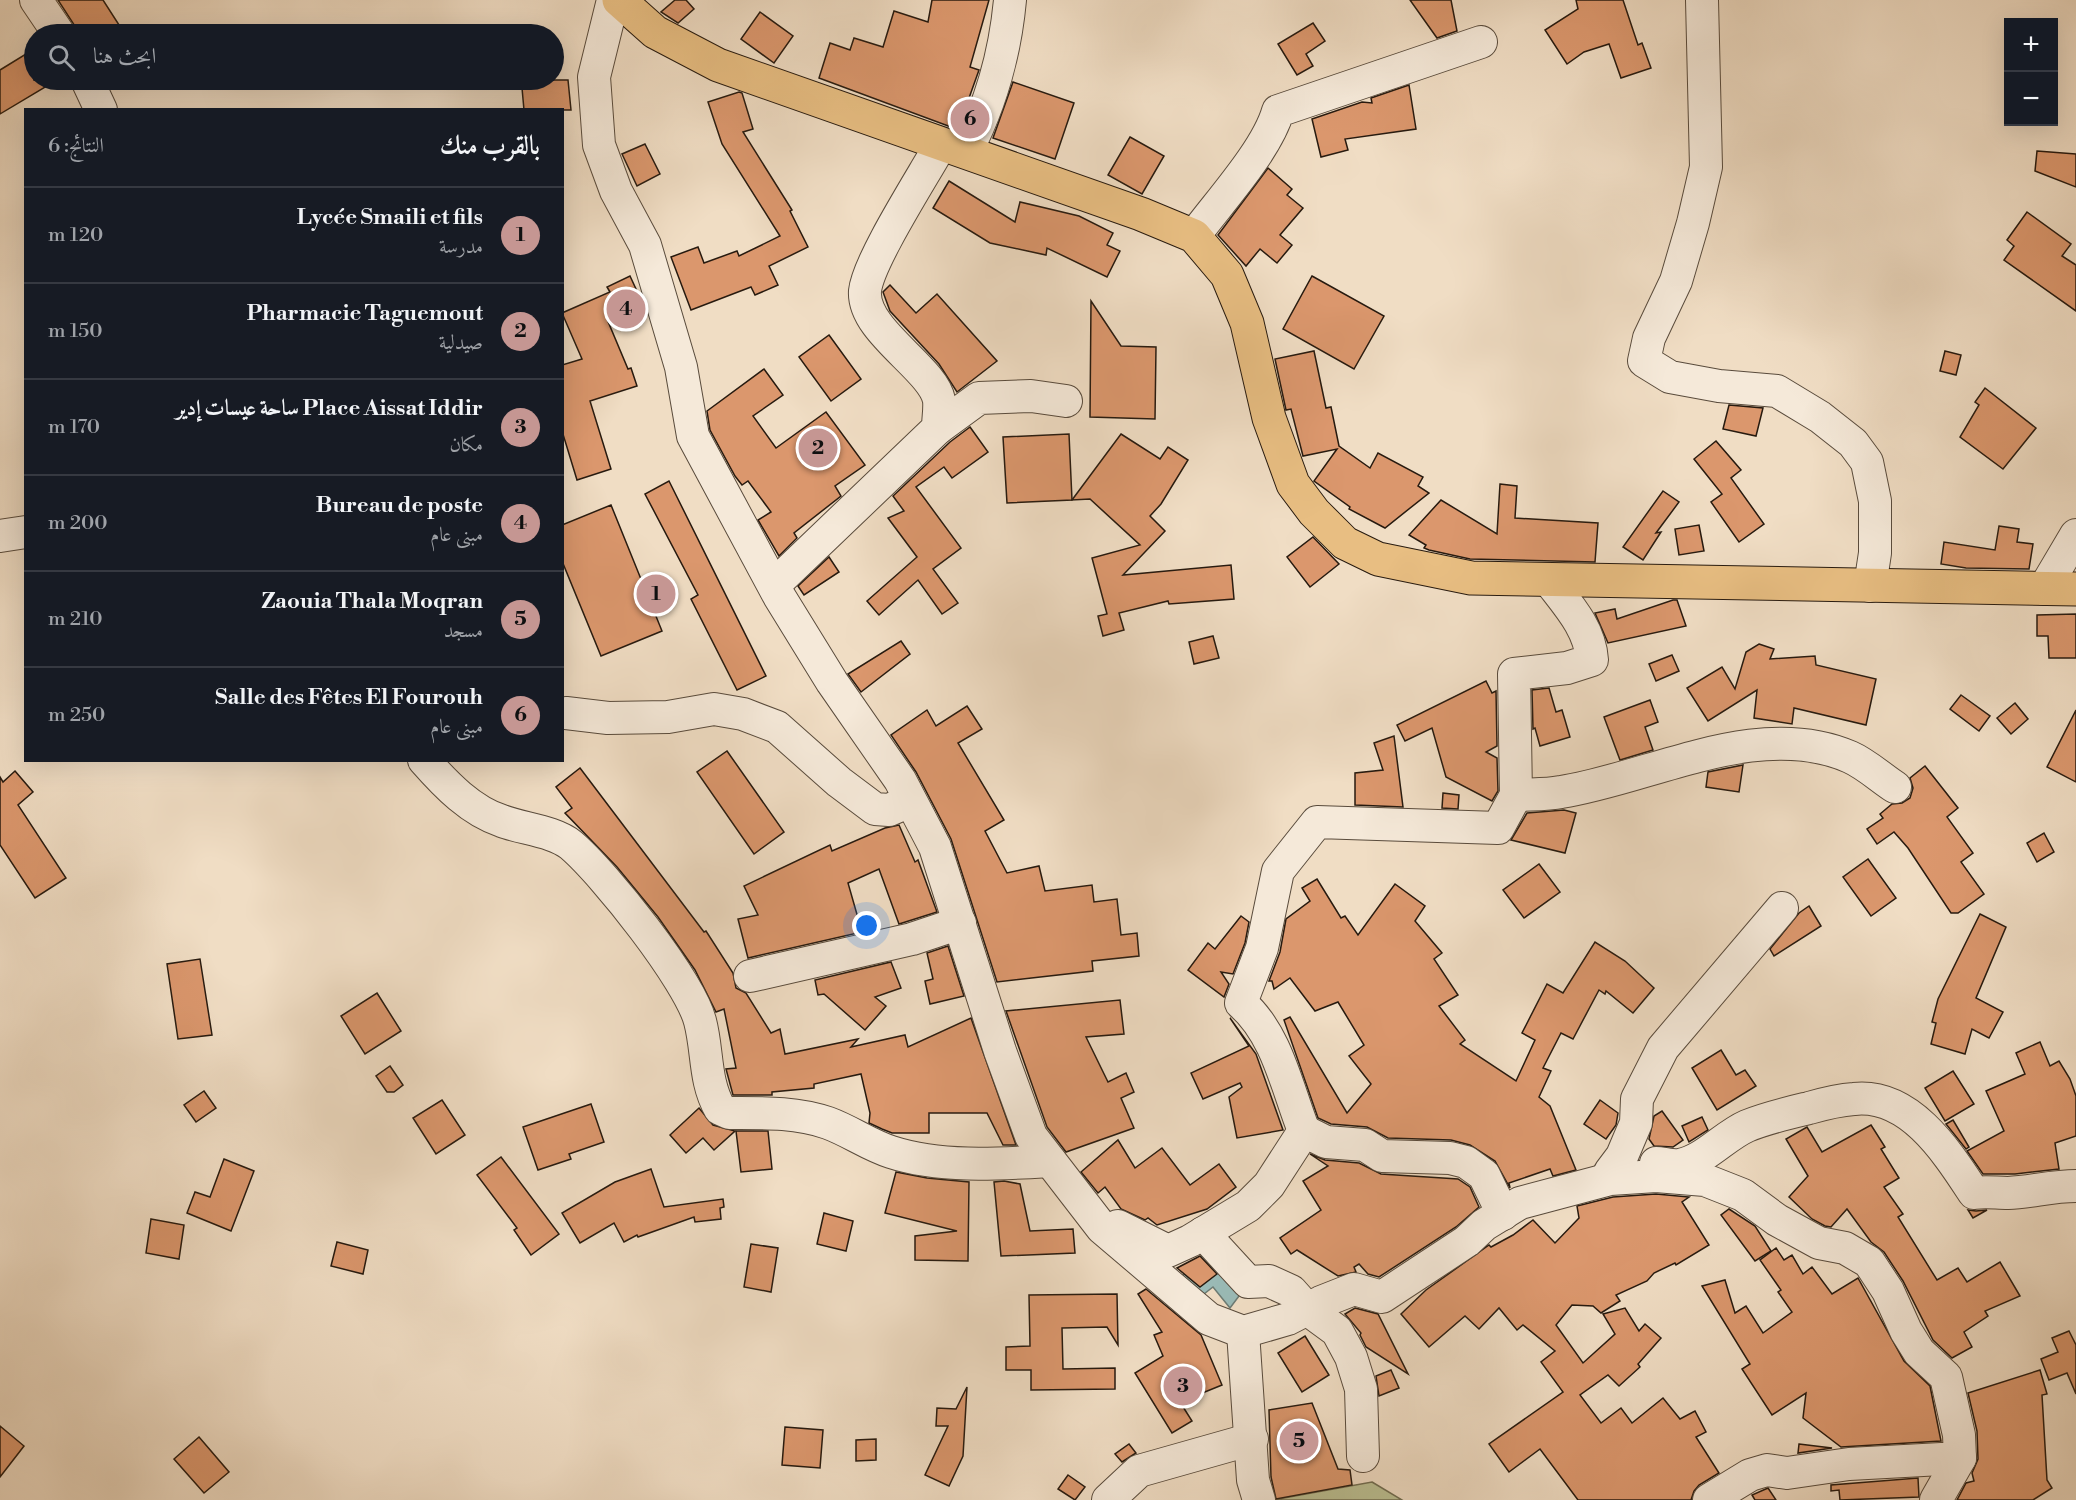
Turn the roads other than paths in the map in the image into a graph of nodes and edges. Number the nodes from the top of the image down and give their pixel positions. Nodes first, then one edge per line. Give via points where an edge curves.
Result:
1 (36, 0) edge
2 (614, 0) edge
3 (619, 0) edge
4 (1010, 0) edge
5 (1702, 0) edge
6 (52, 24) edge
7 (1481, 42) dead end
8 (92, 90) edge
9 (100, 108) edge
10 (954, 148) junction
11 (1194, 236) junction
12 (1066, 400) dead end
13 (938, 428) junction
14 (24, 532) edge
15 (0, 536) edge
16 (2076, 536) edge
17 (1548, 579) junction
18 (774, 585) junction
19 (1870, 586) junction
20 (2044, 589) junction
21 (2076, 589) edge
22 (566, 713) dead end
23 (426, 762) edge
24 (1895, 788) dead end
25 (1516, 795) junction
26 (910, 801) junction
27 (1782, 908) dead end
28 (960, 922) junction
29 (750, 976) dead end
30 (1304, 1131) junction
31 (1050, 1161) junction
32 (1607, 1176) junction
33 (2076, 1186) edge
34 (1085, 1208) junction
35 (1503, 1214) junction
36 (1206, 1231) junction
37 (1306, 1309) junction
38 (1243, 1332) junction
39 (1252, 1439) junction
40 (1363, 1456) dead end
41 (1960, 1458) junction
42 (1108, 1500) edge
43 (1258, 1500) edge
44 (1709, 1500) edge
45 (1936, 1500) edge

1 - 6 street
2 - 18 street via 594,77 598,145 616,191 645,245 681,367 693,436
3 - 10 main road via 655,32 718,65
4 - 10 street via 1006,45 981,123
5 - 19 street via 1706,167 1676,281 1649,338 1644,361 1670,377 1778,391 1853,443 1866,462 1875,501 1875,553
7 - 11 street via 1278,111 1250,161
8 - 9 street
10 - 11 main road
10 - 13 street via 873,268 865,293 873,316 894,346 925,376 939,399
11 - 17 main road via 1227,275 1247,323 1269,418 1293,484 1345,543 1378,560 1471,578
12 - 13 street via 1031,396 979,398
13 - 18 street
14 - 15 street
16 - 20 street
17 - 19 main road
17 - 25 street via 1591,643 1592,660 1567,668 1514,675
18 - 26 street
19 - 20 main road
20 - 21 main road
22 - 26 street via 609,718 668,717 714,708 743,714 777,727 874,809 889,810
23 - 31 street via 473,808 569,844 607,883 659,949 700,1020 711,1094 720,1109 729,1113 804,1116 890,1152 931,1160
24 - 25 street via 1851,757 1796,745 1721,751 1561,792
25 - 30 street via 1498,828 1317,822 1278,871 1262,948 1241,1003 1254,1014 1276,1052
26 - 28 street via 935,847
27 - 32 street via 1663,1048 1636,1099 1636,1123 1622,1156
28 - 29 street via 912,939
28 - 31 street via 1031,1136
30 - 35 street via 1326,1142 1365,1145 1382,1156 1466,1162 1484,1175
30 - 36 street via 1269,1185 1248,1206
31 - 34 street
32 - 33 street via 1657,1162 1679,1165 1746,1127 1855,1098 1881,1102 1915,1120 1954,1163 1974,1193
32 - 35 street via 1520,1203
32 - 41 street via 1705,1180 1743,1195 1819,1243 1845,1248 1869,1262 1919,1352 1946,1377
34 - 36 street via 1168,1251
34 - 38 street via 1102,1228 1209,1319
35 - 37 street via 1382,1297 1354,1289
36 - 37 street via 1248,1282 1269,1281 1291,1291
37 - 38 street via 1288,1319
37 - 40 street via 1337,1331 1351,1357 1361,1389
38 - 39 street
39 - 42 street via 1139,1471
39 - 43 street via 1253,1480
41 - 44 street via 1849,1464 1786,1473 1767,1470 1750,1475
41 - 45 street

